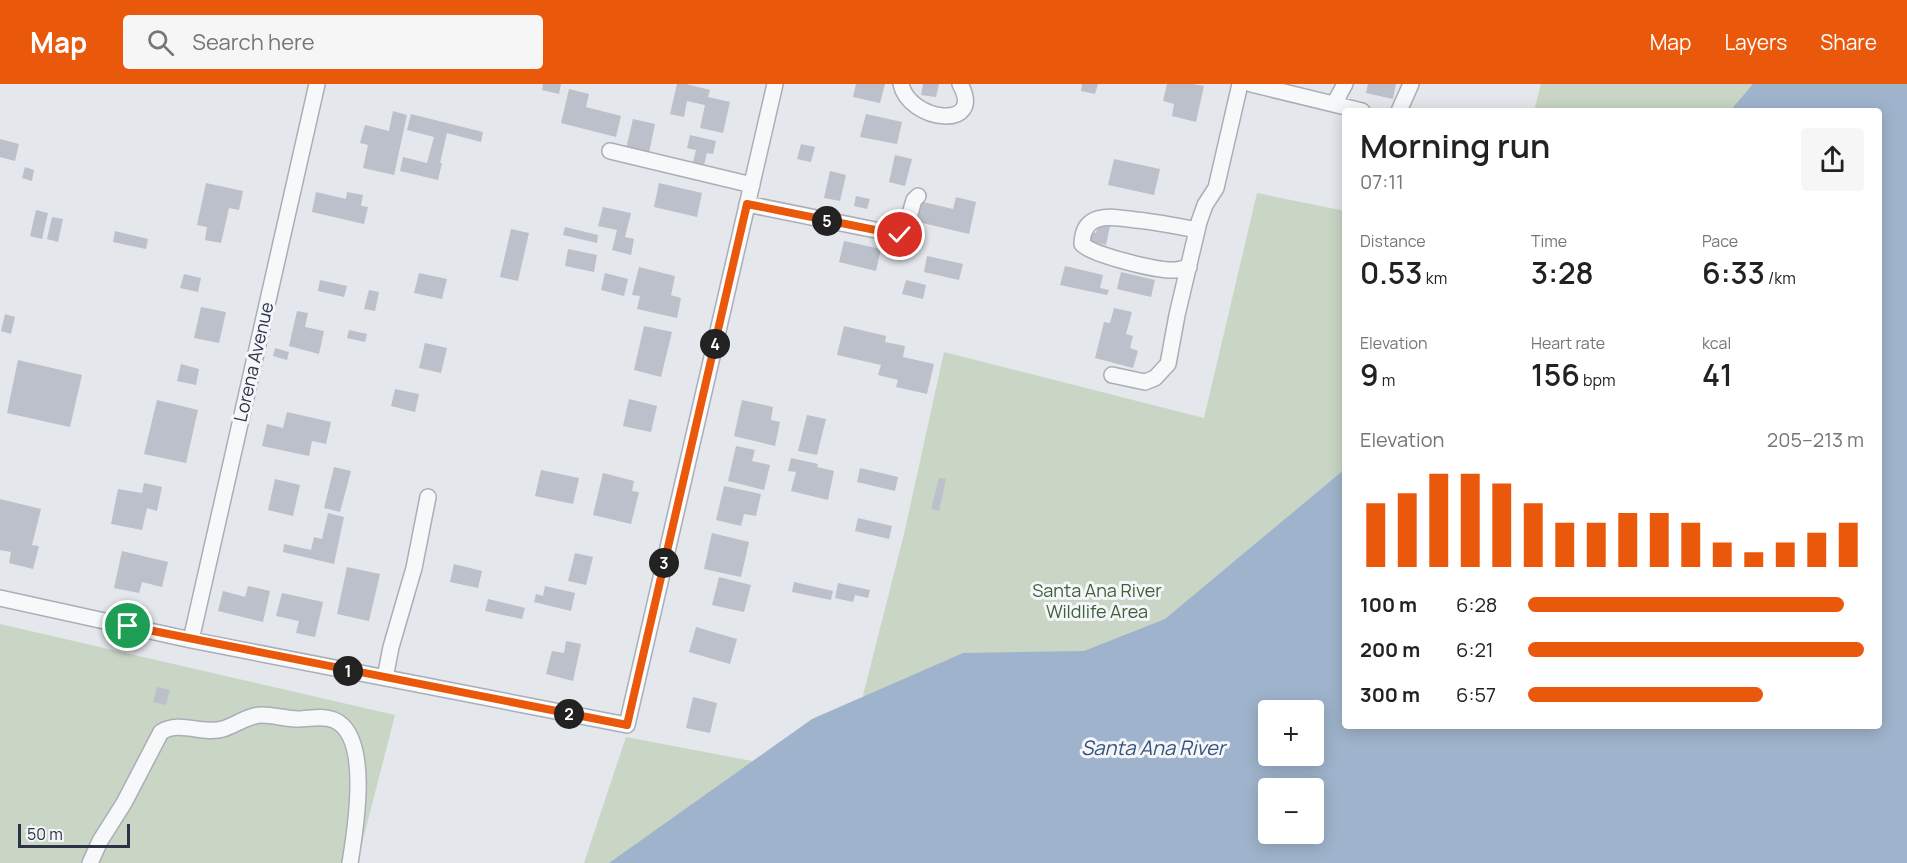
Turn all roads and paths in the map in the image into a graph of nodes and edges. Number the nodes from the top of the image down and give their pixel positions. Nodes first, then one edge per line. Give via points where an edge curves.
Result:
1 (317, 84) edge
2 (775, 84) edge
3 (901, 84) edge
4 (960, 84) edge
5 (1240, 84) edge
6 (1251, 84) edge
7 (1344, 84) edge
8 (1412, 84) edge
9 (1334, 104) junction
10 (1350, 108) edge
11 (1400, 108) edge
12 (610, 151) dead end
13 (752, 185) junction
14 (918, 196) dead end
15 (747, 204) junction
16 (1197, 230) junction
17 (1189, 267) junction
18 (1112, 375) dead end
19 (428, 498) dead end
20 (0, 598) edge
21 (191, 640) junction
22 (385, 678) junction
23 (90, 863) edge
24 (350, 863) edge

1 - 21 street, Lorena Avenue
2 - 13 street
3 - 4 street via 911,104 949,117 960,114 966,106
5 - 16 street via 1216,188 1205,205
6 - 9 street
7 - 9 street
8 - 11 street
9 - 10 street
12 - 13 street
13 - 15 street
14 - 15 street via 904,234 900,235
15 - 22 street via 627,725
16 - 17 street
16 - 17 street via 1115,216 1098,218 1088,224 1083,235 1086,249 1098,253 1154,267
17 - 18 street via 1168,364 1155,378 1145,382
19 - 22 street
20 - 21 street
21 - 22 street
23 - 24 street via 161,732 173,727 209,732 261,715 328,718 342,724 348,733 359,788

